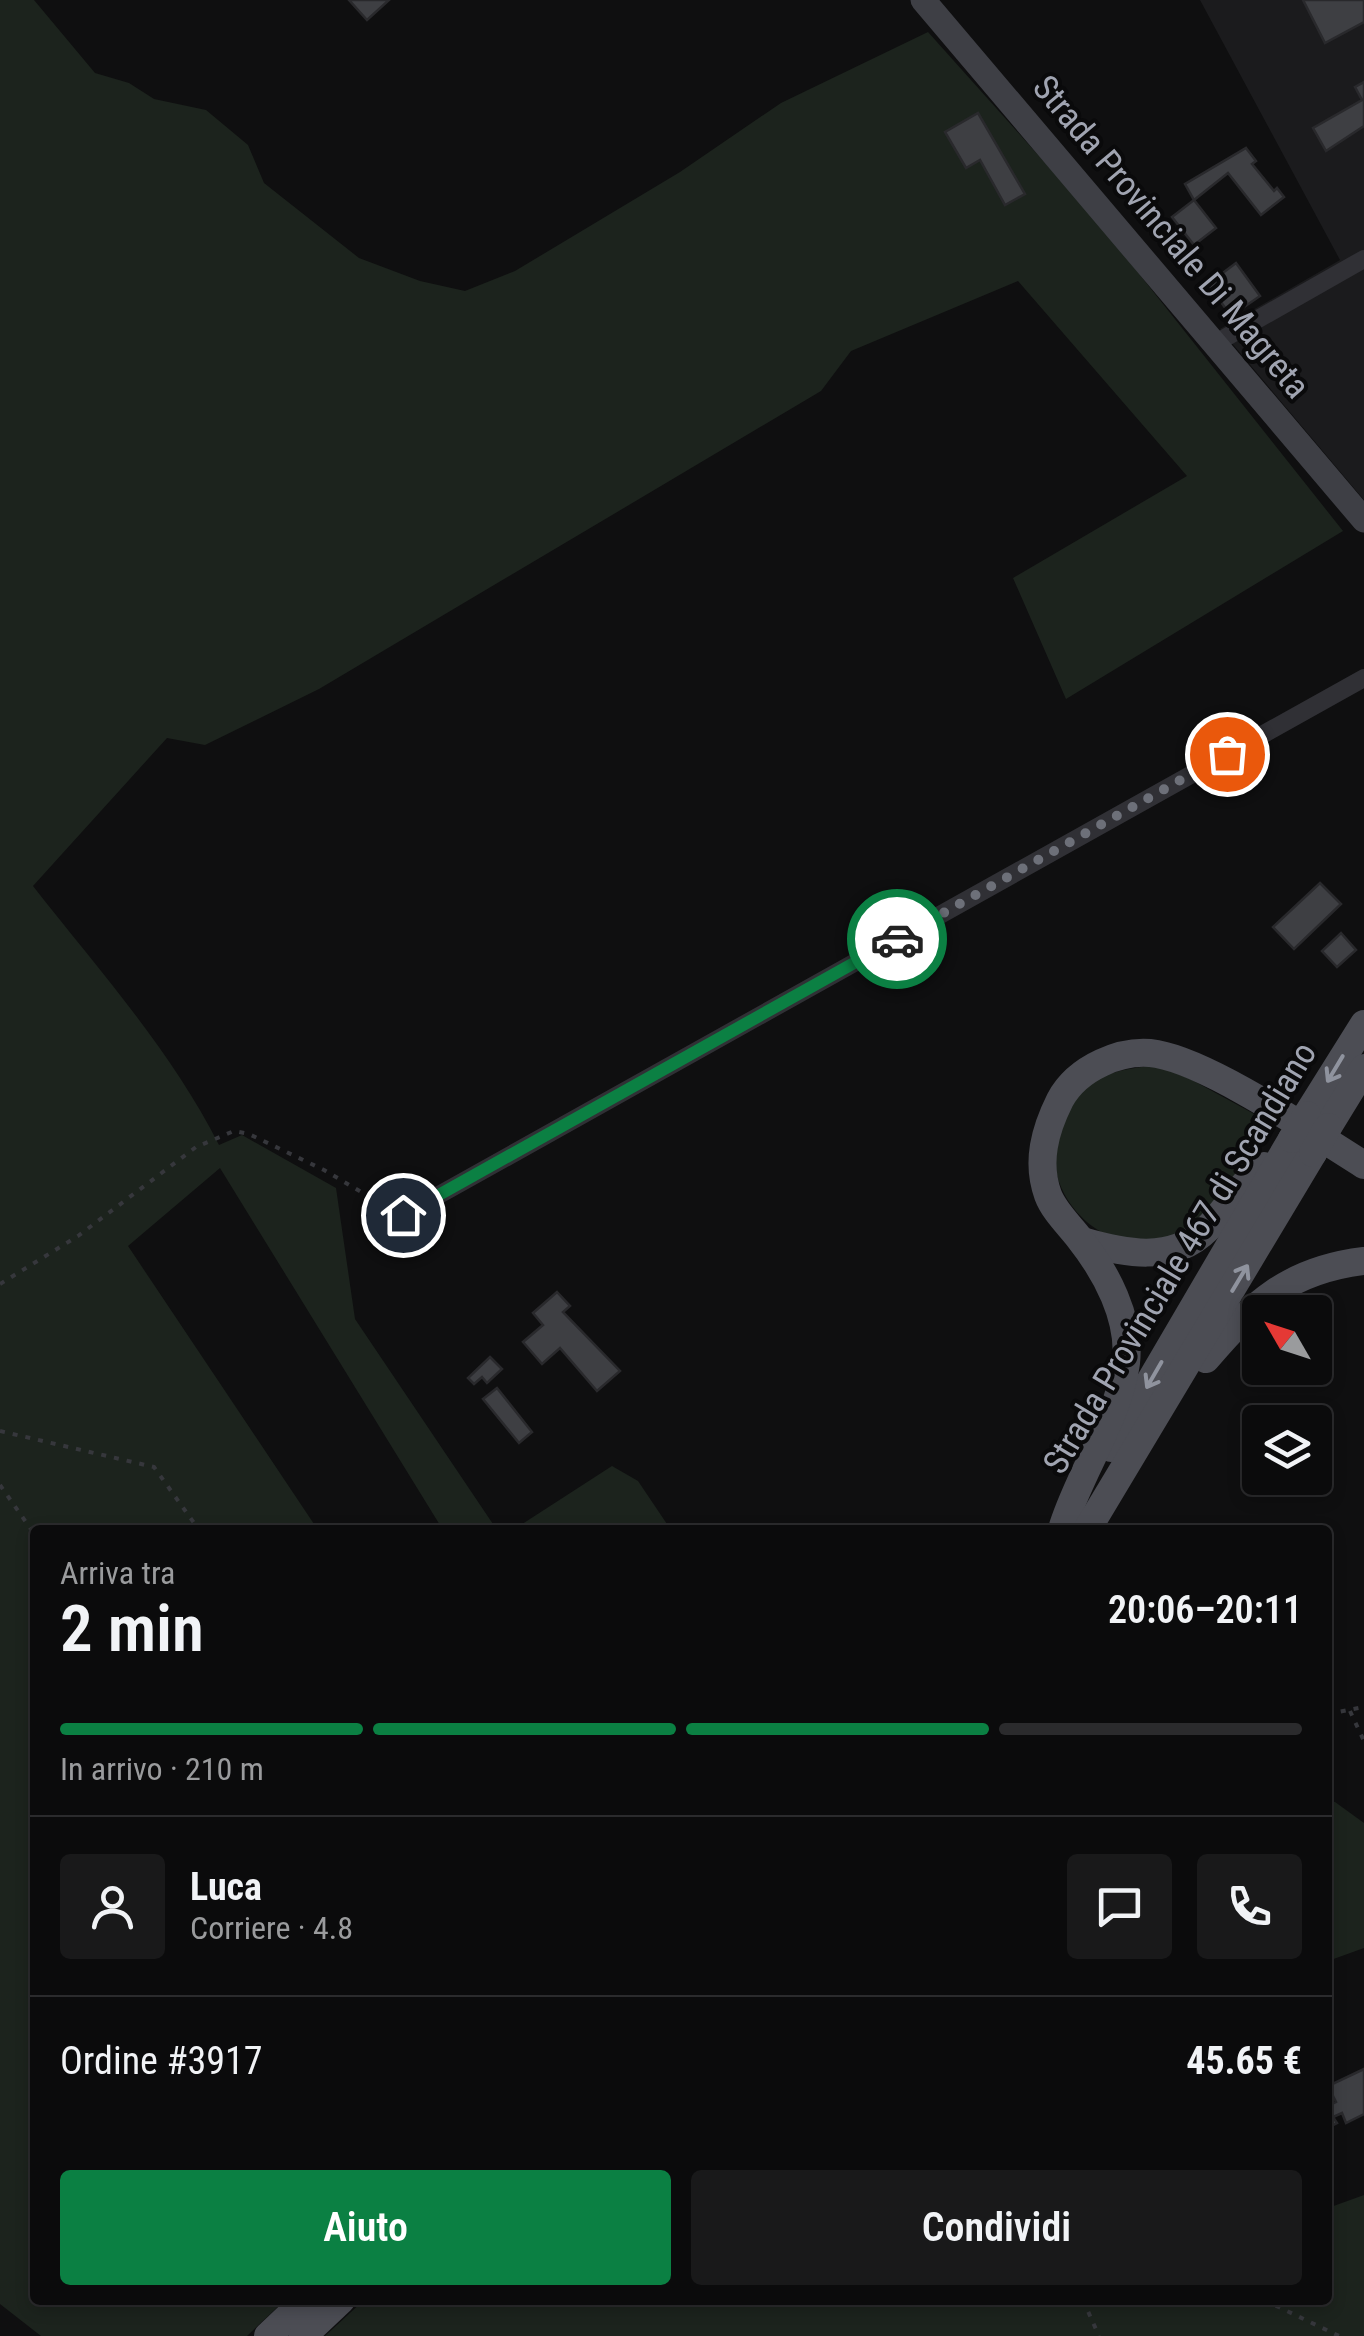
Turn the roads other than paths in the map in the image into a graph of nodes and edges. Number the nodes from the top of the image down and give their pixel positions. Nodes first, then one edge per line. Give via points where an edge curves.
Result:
1 (923, 0) edge
2 (1364, 258) edge
3 (1216, 343) junction
4 (1364, 520) edge
5 (1364, 678) edge
6 (1364, 1024) edge
7 (1364, 1068) edge
8 (1318, 1121) junction
9 (1297, 1148) junction
10 (1364, 1165) edge
11 (403, 1215) road end
12 (1082, 1241) junction
13 (1364, 1260) edge
14 (1165, 1404) junction
15 (1071, 1525) edge
16 (1072, 1525) edge
17 (1073, 1525) edge
18 (301, 2305) edge
19 (336, 2305) edge
20 (268, 2336) edge
21 (303, 2336) edge

1 - 3 main road, Strada Provinciale Di Magreta
2 - 3 street
3 - 4 main road, Strada Provinciale Di Magreta
5 - 11 street
6 -> 8 main road, Strada Provinciale 467 di Scandiano
7 - 8 main road, Strada Provinciale 467 di Scandiano
8 - 9 main road, Strada Provinciale 467 di Scandiano, bridge
9 - 12 main road via 1254,1174 1204,1233 1162,1253 1124,1253
14 -> 9 main road, Strada Provinciale 467 di Scandiano
9 -> 16 main road, Strada Provinciale 467 di Scandiano
10 - 12 main road via 1198,1068 1155,1054 1120,1056 1090,1068 1064,1092 1046,1128 1042,1164 1048,1196
12 - 15 main road via 1110,1283 1124,1325 1126,1363 1108,1423 1076,1485
13 - 14 main road via 1326,1267 1276,1290
14 - 17 main road, Strada Provinciale 467 di Scandiano
18 - 20 main road
19 - 21 main road

